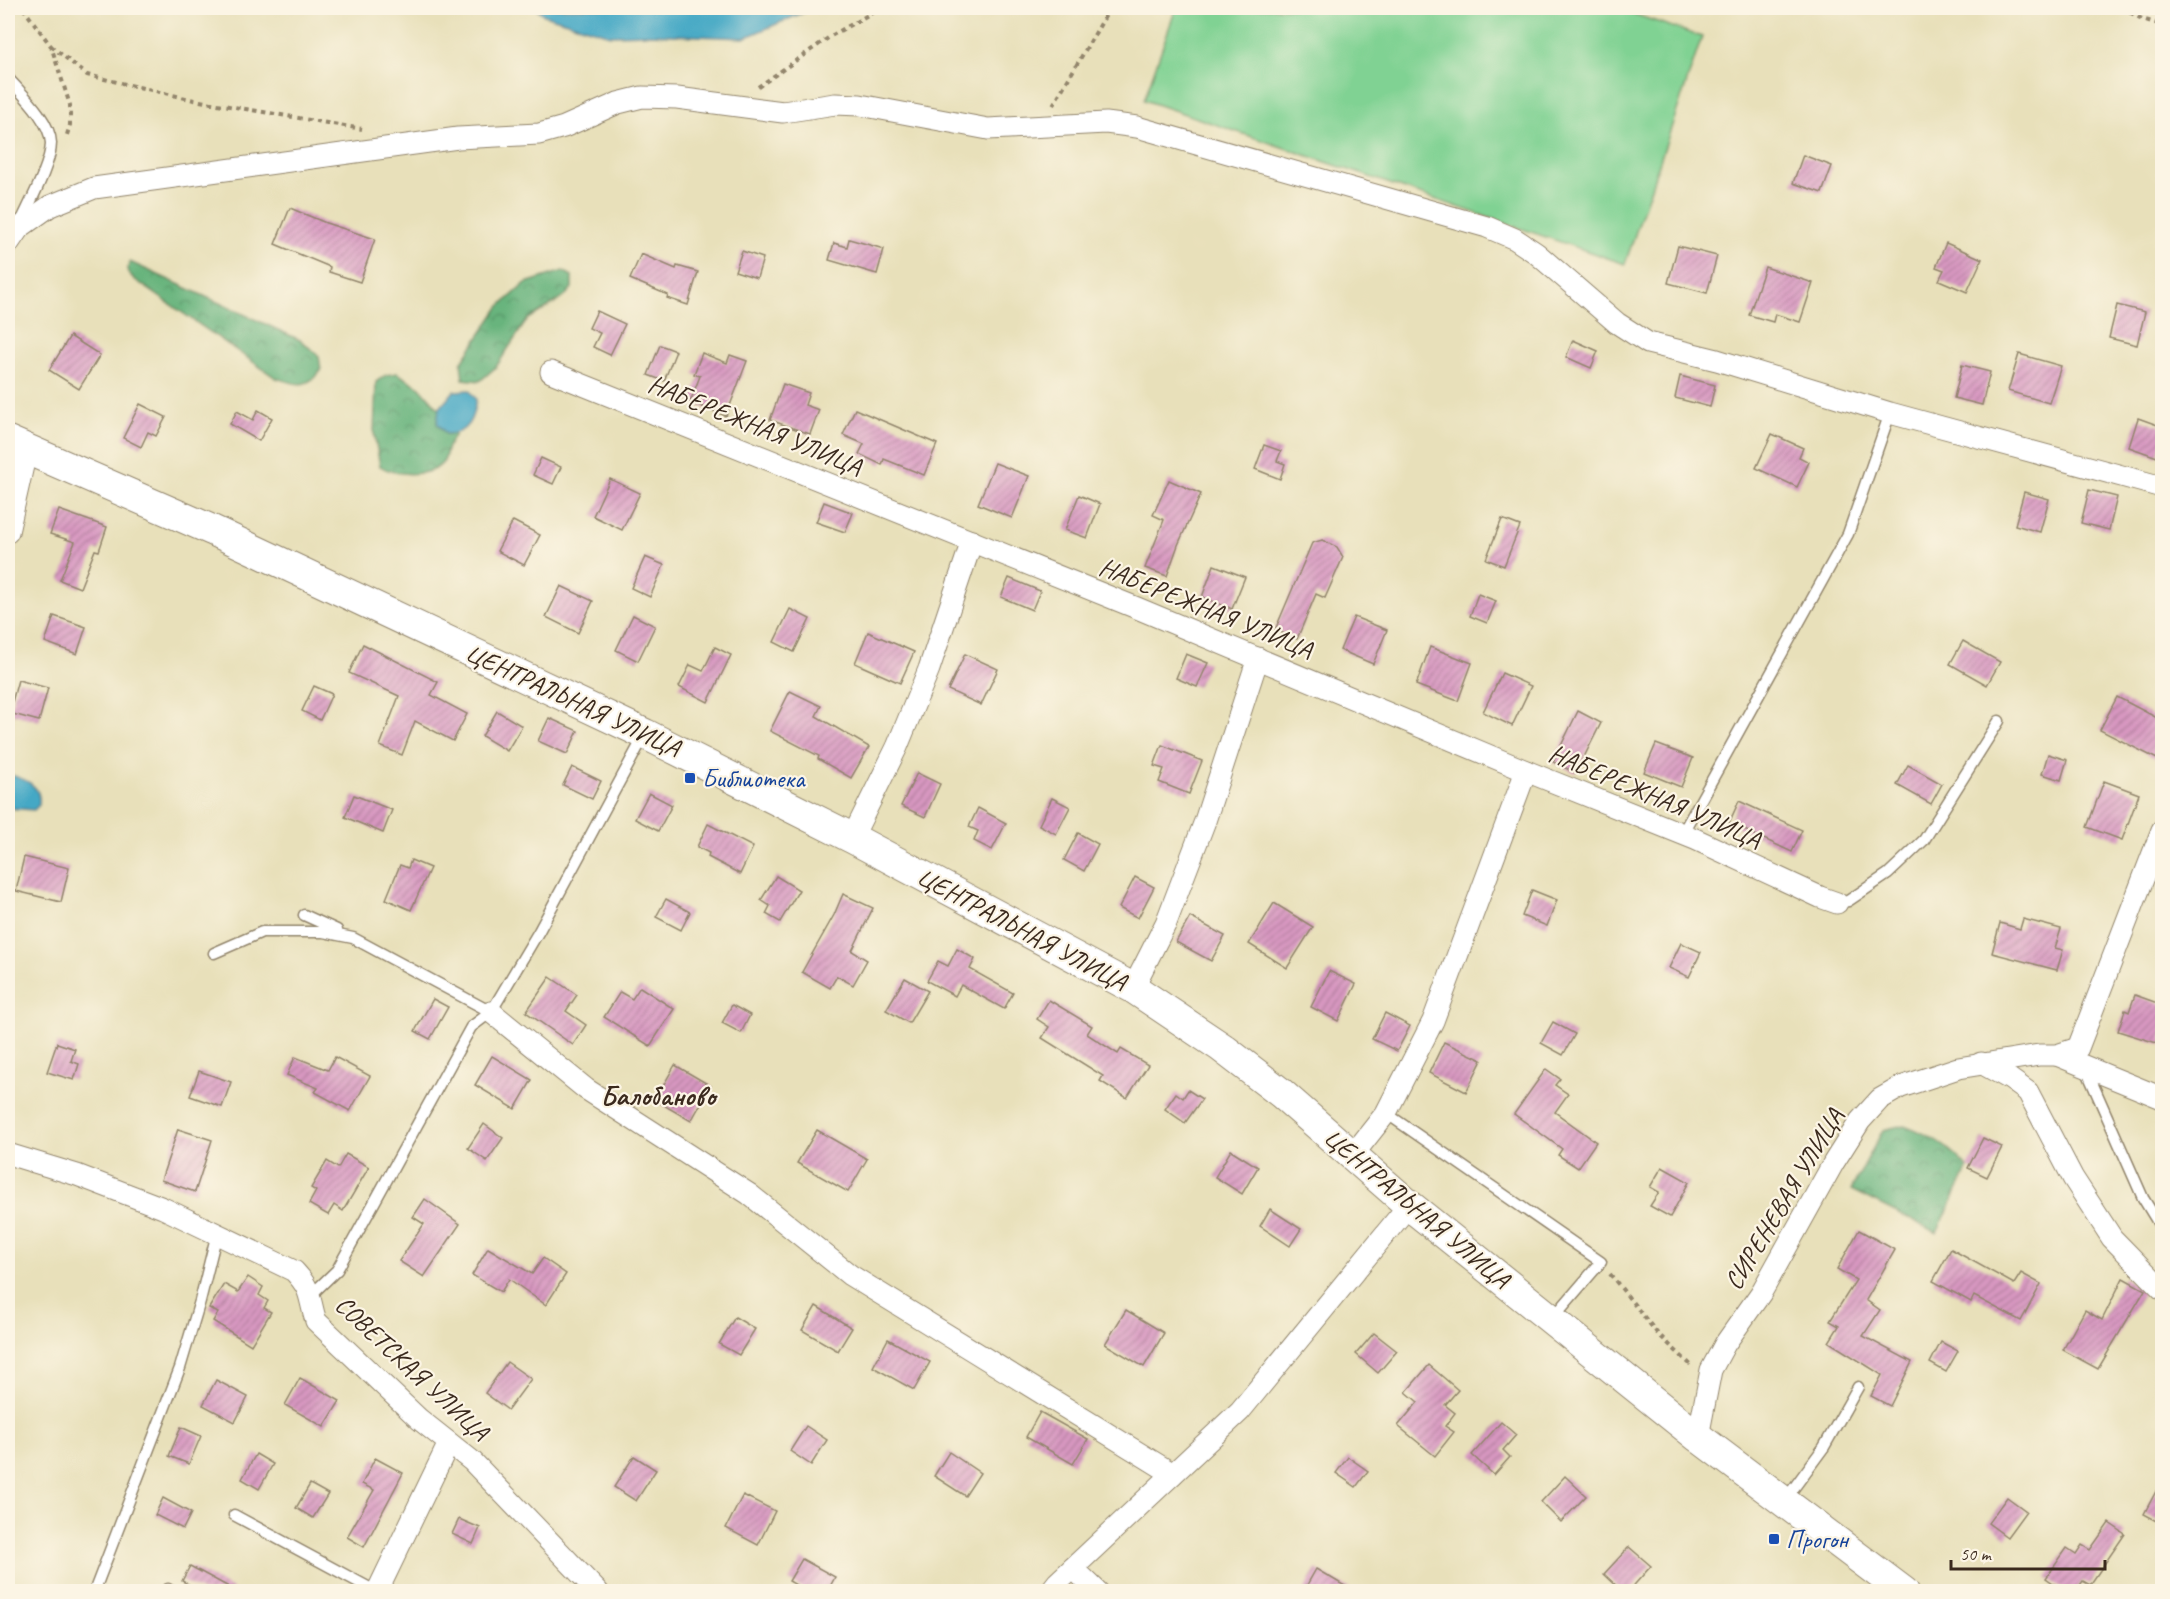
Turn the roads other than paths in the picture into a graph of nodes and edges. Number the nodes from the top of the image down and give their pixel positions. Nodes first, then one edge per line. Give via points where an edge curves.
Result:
1 (8, 78) edge
2 (13, 236) edge
3 (551, 372) dead end
4 (1890, 413) junction
5 (17, 445) edge
6 (2163, 487) edge
7 (8, 532) edge
8 (972, 541) junction
9 (1258, 658) junction
10 (1999, 721) dead end
11 (645, 734) junction
12 (1526, 771) junction
13 (2163, 830) edge
14 (1682, 834) junction
15 (852, 838) junction
16 (1837, 903) joint
17 (304, 915) dead end
18 (353, 938) junction
19 (214, 952) dead end
20 (1133, 988) junction
21 (491, 1012) junction
22 (2057, 1055) junction
23 (1982, 1063) junction
24 (2084, 1066) junction
25 (2163, 1098) edge
26 (1386, 1113) junction
27 (8, 1154) edge
28 (1352, 1156) junction
29 (1409, 1205) junction
30 (2163, 1229) edge
31 (217, 1233) junction
32 (2163, 1289) edge
33 (311, 1295) junction
34 (1552, 1319) junction
35 (1858, 1387) dead end
36 (1698, 1437) junction
37 (449, 1443) junction
38 (1173, 1474) junction
39 (1784, 1501) junction
40 (234, 1515) dead end
41 (1073, 1568) junction
42 (94, 1592) edge
43 (377, 1592) edge
44 (598, 1592) edge
45 (1050, 1592) edge
46 (1098, 1592) edge
47 (1904, 1592) edge

1 - 2 lane via 33,106 51,142 47,161
2 - 4 street via 50,206 94,188 458,138 539,134 642,97 783,112 835,104 860,105 988,129 1106,123 1137,127 1487,227 1536,253 1617,323 1648,343
3 - 8 street, НАБЕРЕЖНАЯ УЛИЦА
4 - 6 street
4 - 14 lane via 1848,534
5 - 7 street
5 - 11 main road, ЦЕНТРАЛЬНАЯ УЛИЦА via 212,530
8 - 9 street, НАБЕРЕЖНАЯ УЛИЦА
8 - 15 street via 929,669 897,747
9 - 12 street, НАБЕРЕЖНАЯ УЛИЦА
9 - 20 street via 1201,832 1166,923
10 - 16 lane via 1924,840 1888,874 1848,901
11 - 15 main road, ЦЕНТРАЛЬНАЯ УЛИЦА
11 - 21 lane
12 - 14 street, НАБЕРЕЖНАЯ УЛИЦА
12 - 26 street via 1433,1021
13 - 22 street, СИРЕНЕВАЯ УЛИЦА via 2082,1039 2078,1047
14 - 16 street, НАБЕРЕЖНАЯ УЛИЦА
15 - 20 main road, ЦЕНТРАЛЬНАЯ УЛИЦА
17 - 18 lane
18 - 19 lane via 323,932 262,932
18 - 21 lane
20 - 28 main road, ЦЕНТРАЛЬНАЯ УЛИЦА via 1281,1093
21 - 33 lane via 471,1027 337,1270
21 - 38 street via 585,1089 749,1194 849,1275
22 - 23 street, СИРЕНЕВАЯ УЛИЦА
22 - 24 street
23 - 32 street via 2028,1092 2073,1178 2112,1238
23 - 36 street, СИРЕНЕВАЯ УЛИЦА via 1901,1087 1880,1099 1860,1121 1761,1293 1725,1344 1712,1370
24 - 25 street
24 - 30 lane via 2143,1198
26 - 28 street
26 - 34 lane via 1600,1262
27 - 31 street, СОВЕТСКАЯ УЛИЦА via 77,1175
28 - 29 main road, ЦЕНТРАЛЬНАЯ УЛИЦА
29 - 34 main road, ЦЕНТРАЛЬНАЯ УЛИЦА
29 - 38 street via 1240,1411
31 - 33 street, СОВЕТСКАЯ УЛИЦА via 294,1270
31 - 42 lane via 180,1368
33 - 37 street, СОВЕТСКАЯ УЛИЦА via 316,1321
34 - 36 main road, ЦЕНТРАЛЬНАЯ УЛИЦА
35 - 39 lane via 1824,1447
36 - 39 main road, ЦЕНТРАЛЬНАЯ УЛИЦА
37 - 43 street
37 - 44 street, СОВЕТСКАЯ УЛИЦА via 472,1461
38 - 41 street
39 - 47 main road, ЦЕНТРАЛЬНАЯ УЛИЦА
40 - 43 lane
41 - 45 street
41 - 46 street

